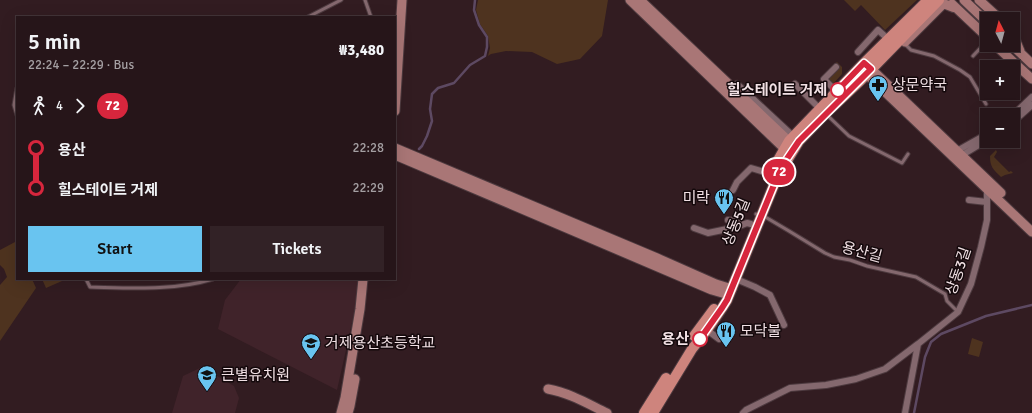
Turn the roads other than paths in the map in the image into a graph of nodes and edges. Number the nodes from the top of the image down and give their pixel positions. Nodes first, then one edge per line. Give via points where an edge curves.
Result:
1 (341, 0) edge
2 (365, 0) edge
3 (396, 0) edge
4 (402, 0) edge
5 (630, 0) edge
6 (640, 0) edge
7 (939, 0) edge
8 (947, 0) edge
9 (964, 0) edge
10 (979, 0) edge
11 (926, 4) edge
12 (956, 8) junction
13 (992, 12) edge
14 (980, 15) edge
15 (310, 16) edge
16 (371, 16) edge
17 (395, 16) edge
18 (980, 30) edge
19 (888, 39) junction
20 (904, 43) junction
21 (980, 49) edge
22 (858, 52) dead end
23 (1003, 52) edge
24 (1021, 54) edge
25 (974, 56) dead end
26 (1032, 64) edge
27 (836, 67) dead end
28 (867, 69) junction
29 (1032, 79) edge
30 (736, 84) dead end
31 (795, 84) dead end
32 (837, 92) junction
33 (16, 94) edge
34 (396, 95) edge
35 (1032, 97) edge
36 (986, 104) dead end
37 (1032, 104) edge
38 (1020, 108) edge
39 (823, 111) junction
40 (16, 112) edge
41 (1020, 115) edge
42 (980, 139) edge
43 (980, 143) edge
44 (790, 145) junction
45 (396, 148) edge
46 (908, 154) dead end
47 (396, 155) edge
48 (956, 155) junction
49 (771, 174) junction
50 (987, 184) junction
51 (733, 190) dead end
52 (969, 200) dead end
53 (987, 202) junction
54 (759, 215) junction
55 (728, 220) dead end
56 (1032, 223) edge
57 (747, 224) junction
58 (694, 228) dead end
59 (1032, 232) edge
60 (736, 279) junction
61 (86, 280) edge
62 (209, 280) edge
63 (363, 280) edge
64 (369, 280) edge
65 (727, 291) junction
66 (958, 312) junction
67 (784, 325) dead end
68 (708, 330) junction
69 (719, 339) dead end
70 (918, 344) junction
71 (341, 413) edge
72 (348, 413) edge
73 (595, 413) edge
74 (608, 413) edge
75 (644, 413) edge
76 (653, 413) edge
77 (743, 413) edge
78 (905, 413) edge

1 - 15 lane
2 - 16 lane
3 - 17 street
4 - 34 street
5 - 44 street
6 - 44 street
7 - 11 main road
8 - 12 street
9 - 14 street
10 - 13 street
11 - 19 main road, 상동5길
11 - 28 main road, 상동5길
12 - 18 street
12 - 20 street via 943,4
19 - 22 street via 878,30
19 - 28 main road, 상동5길
20 - 28 street via 878,68
20 - 36 lane via 911,50 934,56 960,70 970,78
21 - 25 lane
23 - 29 street
24 - 26 street
27 - 32 street via 824,79
28 - 32 main road, 상동5길
28 - 39 main road, 상동5길
28 - 48 street
30 - 44 street
31 - 39 street
32 - 39 main road, 상동5길
33 - 40 lane
35 - 38 street
37 - 41 street
39 - 44 main road, 상동5길
39 - 46 lane via 848,136 902,163
42 - 48 street
43 - 48 street
44 - 49 main road, 상동5길
44 - 54 main road, 상동5길
45 - 65 street via 644,252
47 - 65 street via 713,291
48 - 50 street
49 - 51 street via 751,168
49 - 54 main road, 상동5길
50 - 53 street, 상동3길
50 - 56 street
50 - 59 street
52 - 53 street
53 - 66 street, 상동3길 via 987,220 981,247 971,284
54 - 57 main road, 상동5길
54 - 60 main road, 상동5길
54 - 66 lane, 용산길 via 834,257 916,277 945,294 947,301
55 - 57 street
57 - 58 street via 708,233
57 - 65 main road, 상동5길
60 - 65 main road, 상동5길
60 - 67 street via 770,295
61 - 62 lane via 90,287 122,288 170,287
63 - 71 street
64 - 72 street
65 - 68 main road, 상동5길 via 722,308
65 - 75 main road, 상동5길 via 687,345
66 - 70 street, 상동3길
68 - 69 street
68 - 76 main road, 상동5길 via 692,348
70 - 77 street, 상동3길 via 885,369 856,379 826,385 790,388
70 - 78 street
73 - 74 street via 548,392 562,392

